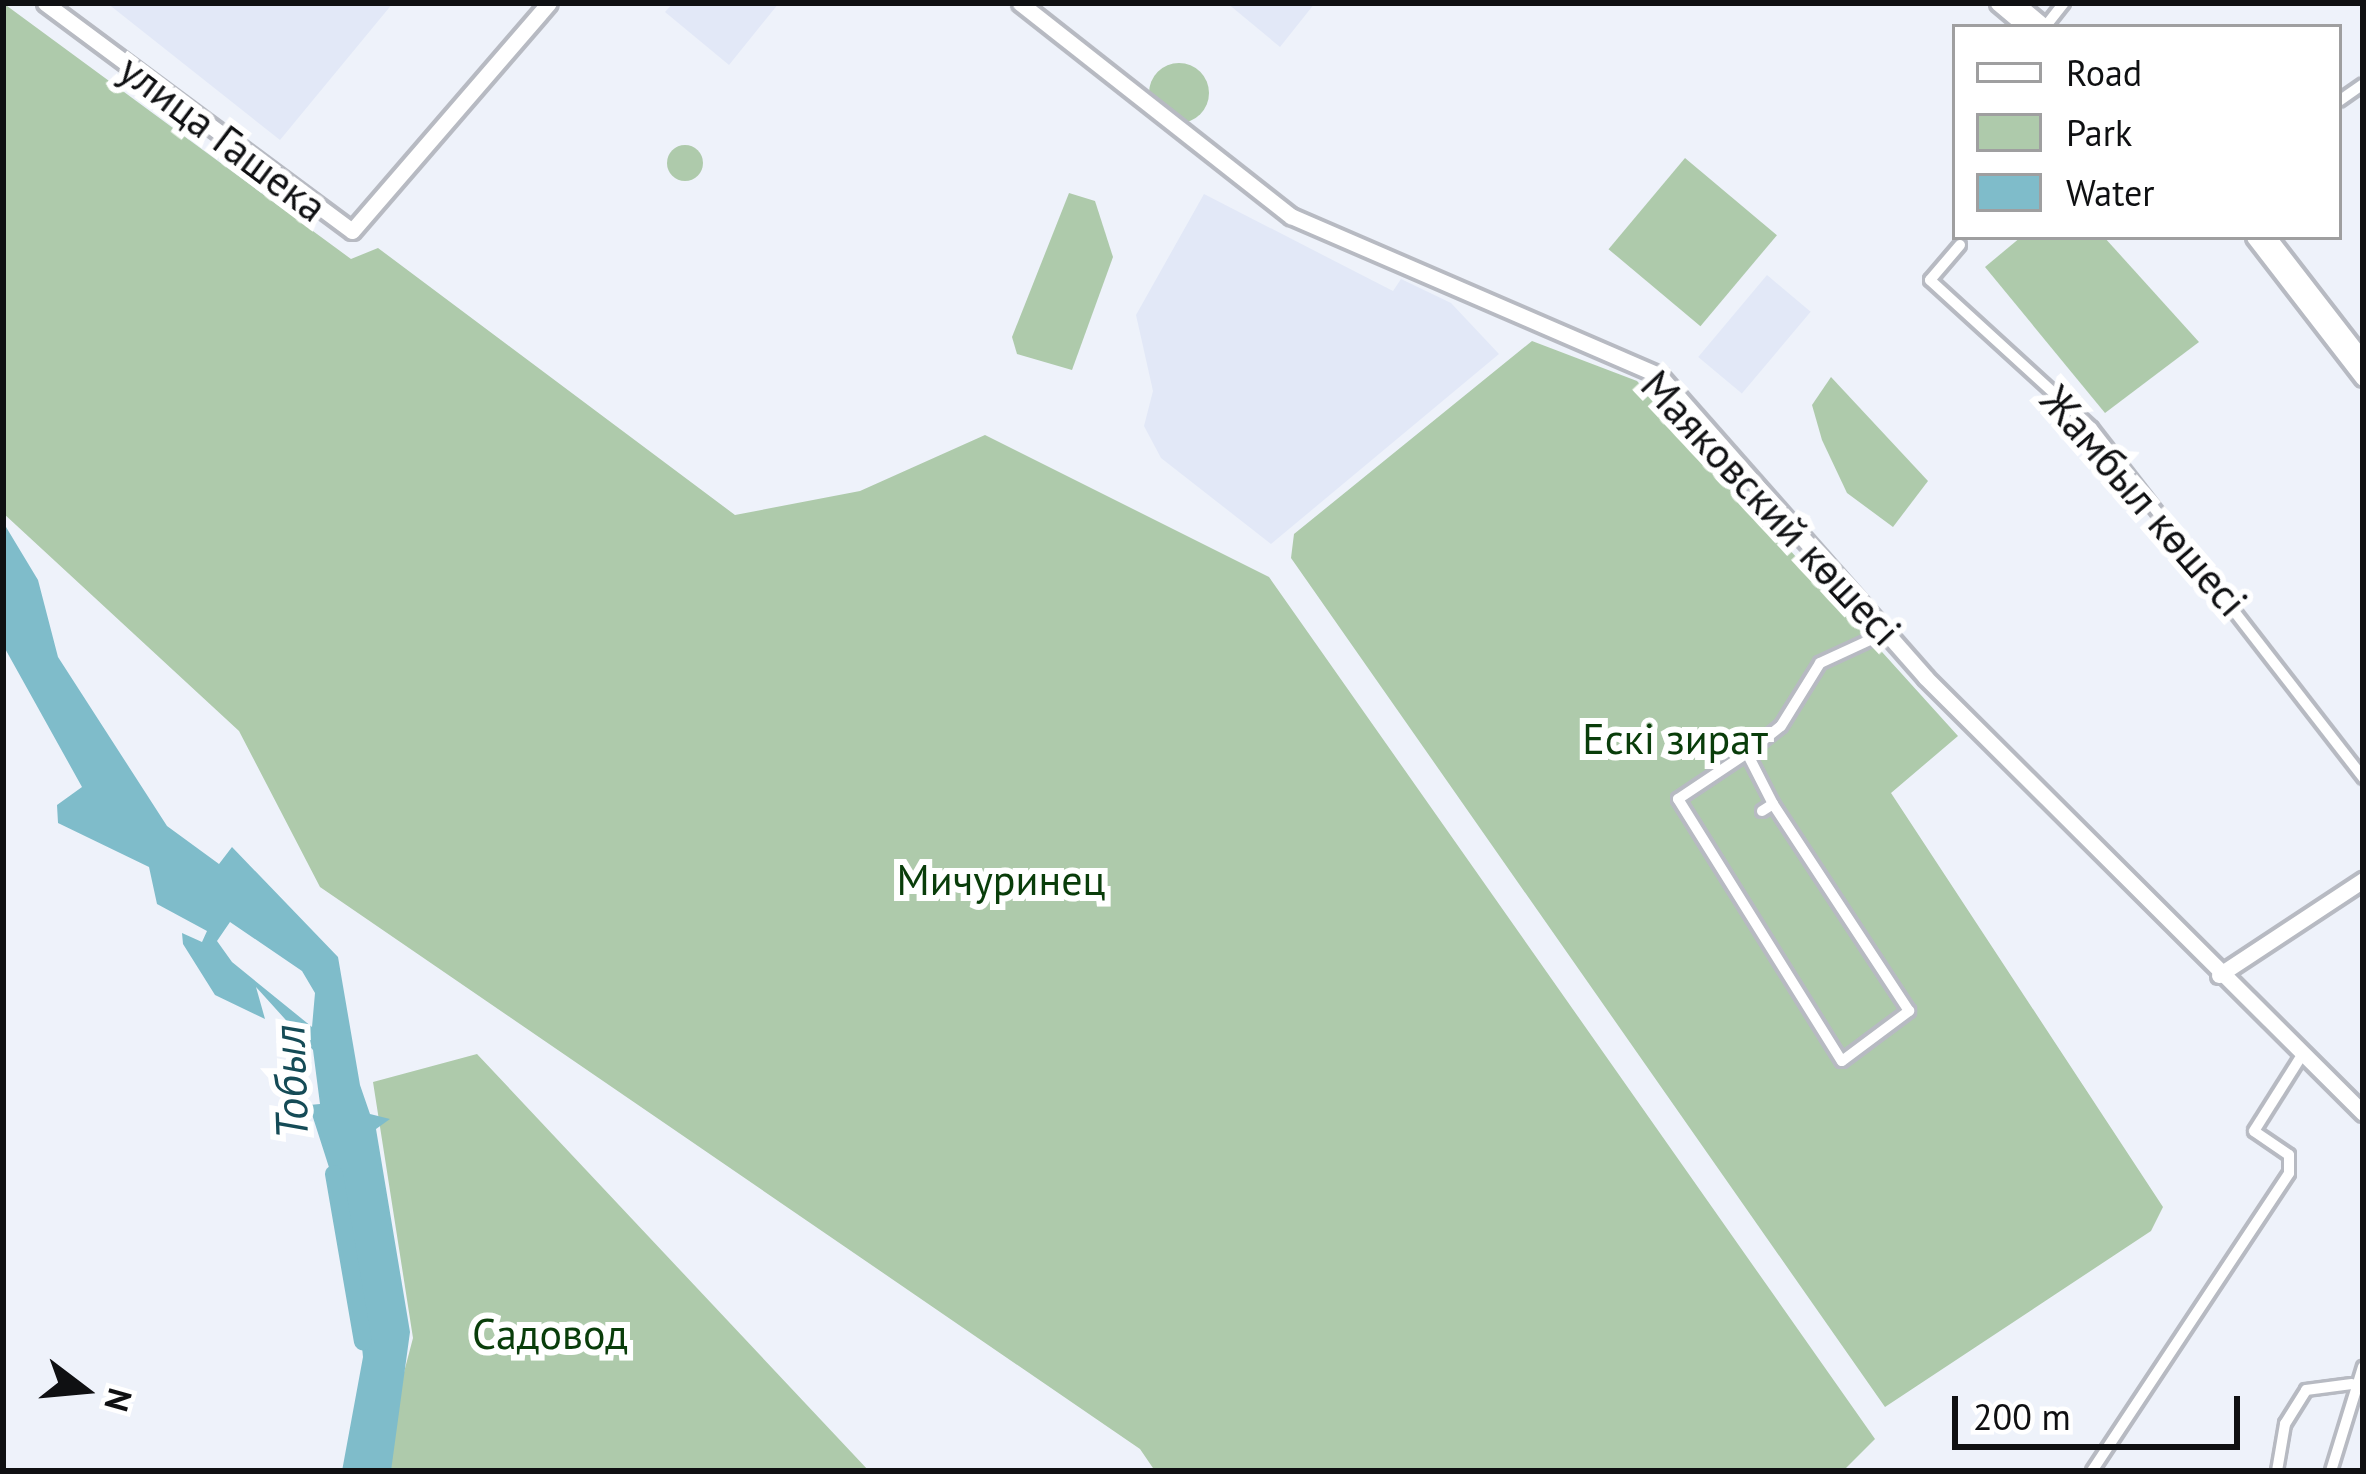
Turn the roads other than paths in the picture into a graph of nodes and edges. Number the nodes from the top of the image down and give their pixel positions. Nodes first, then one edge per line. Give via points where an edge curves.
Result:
1 (45, 3) edge
2 (549, 3) edge
3 (1020, 3) edge
4 (1998, 3) edge
5 (2015, 3) edge
6 (2023, 24) edge
7 (2041, 24) edge
8 (2256, 240) edge
9 (2270, 240) edge
10 (1960, 245) dead end
11 (2363, 360) edge
12 (2363, 378) edge
13 (1886, 633) junction
14 (1747, 753) junction
15 (2363, 778) edge
16 (2363, 880) edge
17 (2219, 975) junction
18 (2302, 1054) junction
19 (2363, 1113) edge
20 (2363, 1367) edge
21 (2352, 1384) junction
22 (2092, 1471) edge
23 (2277, 1471) edge
24 (2331, 1471) edge

1 - 2 main road, улица Гашека via 344,230 370,218
3 - 13 main road, Маяковский көшесі via 1291,217 1660,376
4 - 6 main road
5 - 7 main road
8 - 12 main road
9 - 11 main road
10 - 15 street, Жамбыл көшесі via 1930,280 2092,428
13 - 14 street via 1820,663 1781,726
13 - 17 main road, Маяковский көшесі
14 - 14 street via 1768,808 1910,1011 1842,1061 1678,799
16 - 17 main road
17 - 18 main road, Маяковский көшесі
18 - 19 main road, Маяковский көшесі
18 - 22 street via 2254,1131 2289,1155 2289,1173
20 - 21 street
21 - 23 street via 2306,1390 2284,1424
21 - 24 street

